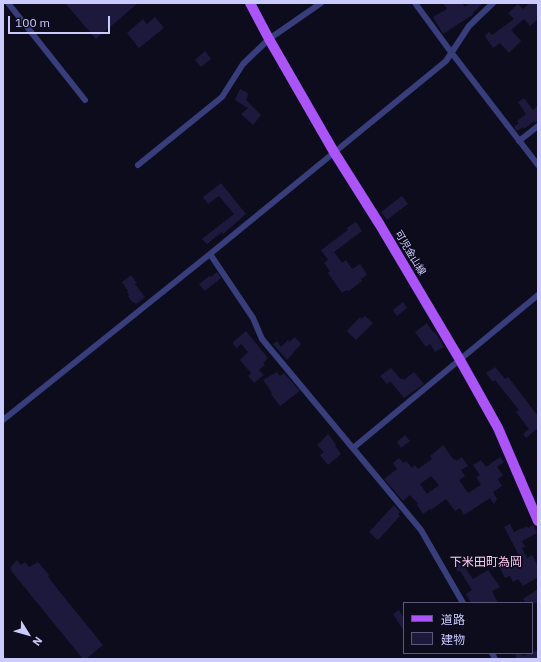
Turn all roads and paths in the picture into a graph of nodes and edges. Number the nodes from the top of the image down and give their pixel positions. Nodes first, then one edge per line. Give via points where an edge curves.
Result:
1 (8, 3) edge
2 (250, 3) edge
3 (321, 3) edge
4 (415, 3) edge
5 (493, 3) edge
6 (270, 39) junction
7 (451, 52) junction
8 (85, 100) dead end
9 (538, 126) edge
10 (519, 141) junction
11 (334, 152) junction
12 (138, 164) dead end
13 (538, 165) edge
14 (210, 254) junction
15 (538, 295) edge
16 (460, 360) junction
17 (3, 420) edge
18 (353, 448) junction
19 (538, 521) edge
20 (462, 602) edge

1 - 8 street
2 - 6 main road, 可児金山線
3 - 6 street
4 - 7 street
5 - 7 street via 469,26
6 - 11 main road, 可児金山線
6 - 12 street via 243,64 222,97
7 - 10 street
7 - 11 street via 446,61
9 - 10 street
10 - 13 street
11 - 14 street
11 - 16 main road, 可児金山線
14 - 17 street
14 - 18 street via 253,318 262,339
15 - 16 street
16 - 18 street
16 - 19 main road, 可児金山線 via 498,428
18 - 20 street via 421,530

